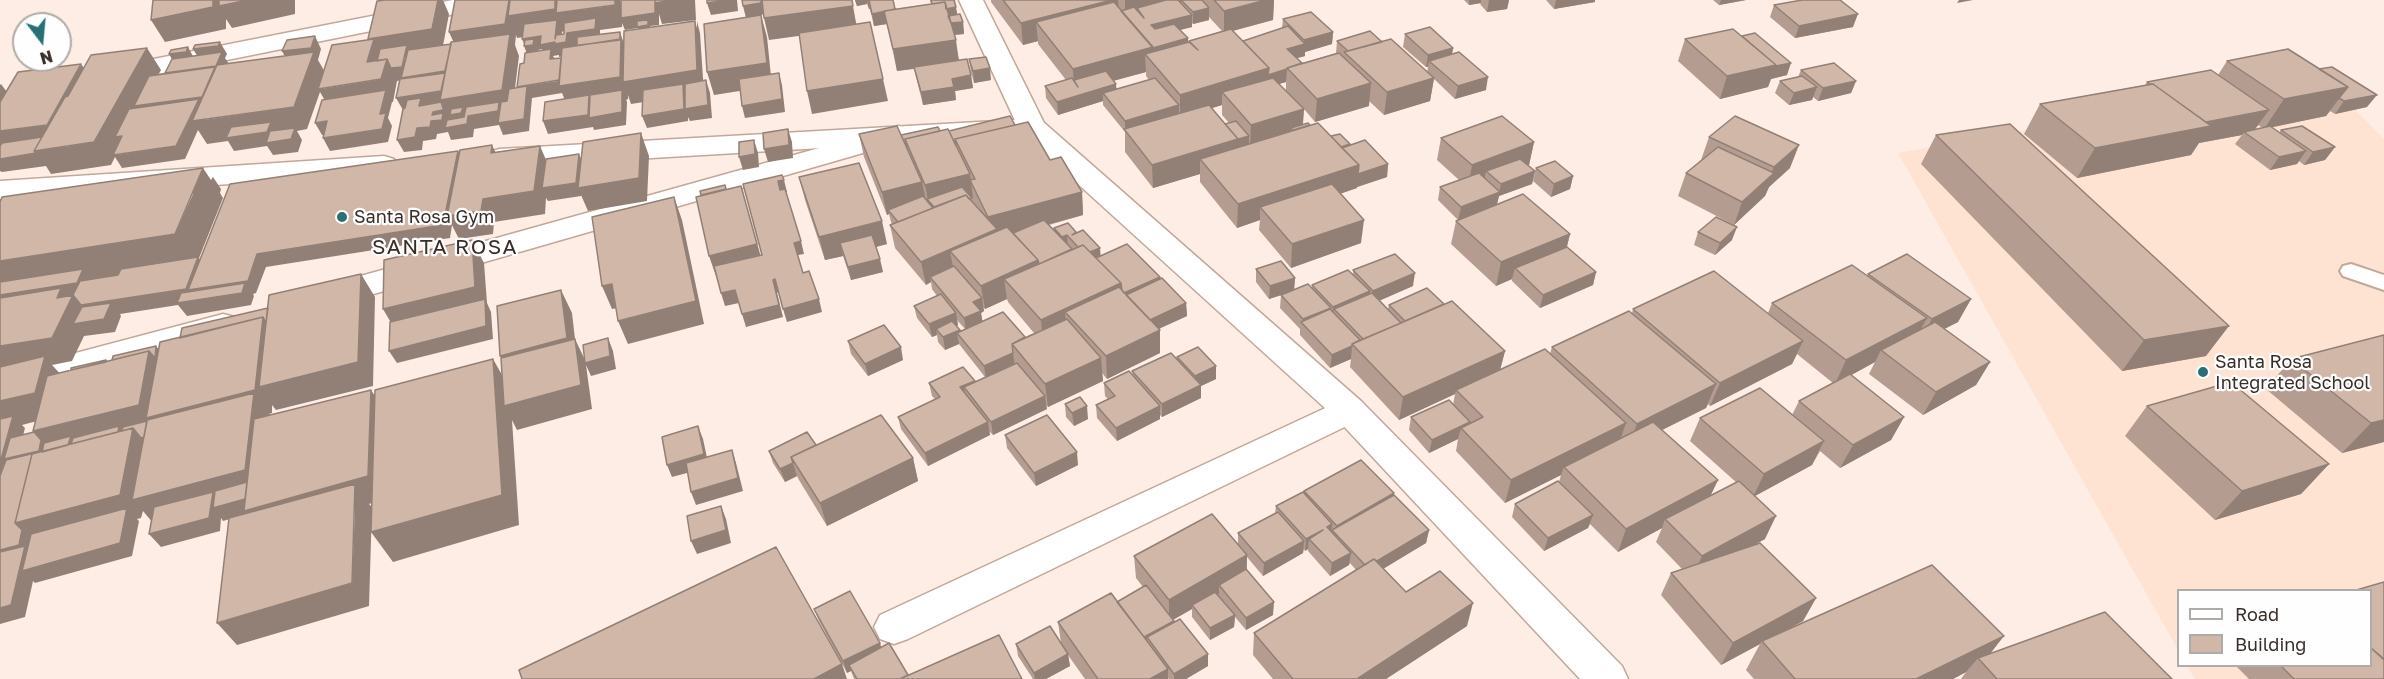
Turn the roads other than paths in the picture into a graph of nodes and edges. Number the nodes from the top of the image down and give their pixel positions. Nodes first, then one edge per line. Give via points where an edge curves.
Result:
1 (490, 0) edge
2 (971, 0) edge
3 (90, 80) edge
4 (1032, 127) junction
5 (900, 133) junction
6 (469, 160) edge
7 (409, 164) edge
8 (0, 190) edge
9 (2351, 271) dead end
10 (2384, 283) edge
11 (296, 305) edge
12 (251, 317) edge
13 (0, 386) edge
14 (1348, 410) junction
15 (894, 627) dead end
16 (1606, 679) edge

1 - 3 street
2 - 4 street
4 - 5 street
4 - 14 street
5 - 6 street
5 - 11 street
7 - 8 street
9 - 10 lane
12 - 13 street
14 - 15 street
14 - 16 street

